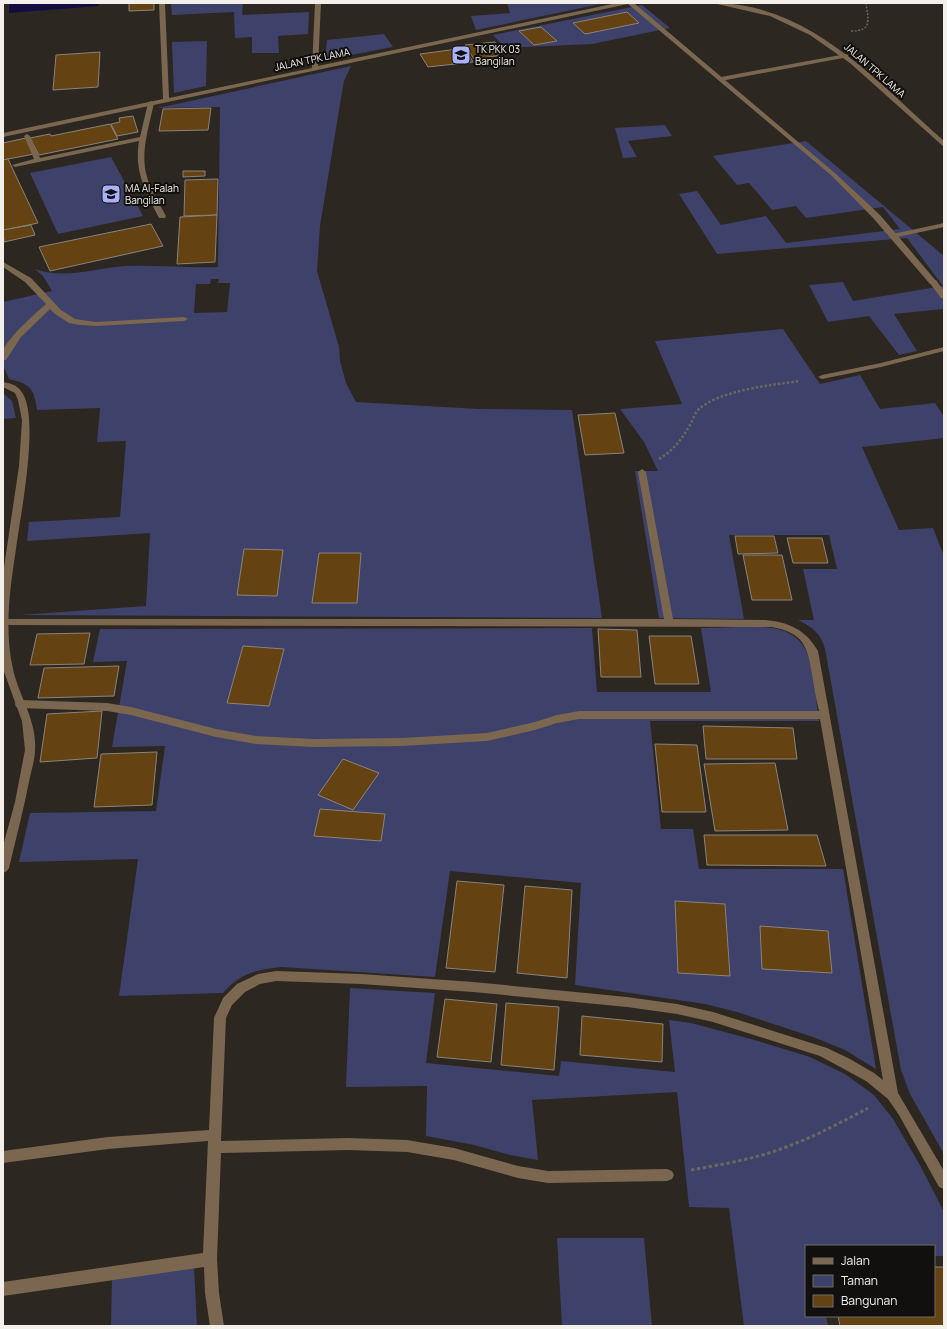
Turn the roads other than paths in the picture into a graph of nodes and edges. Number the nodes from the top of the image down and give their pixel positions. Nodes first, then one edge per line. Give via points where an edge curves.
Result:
1 (162, 3) edge
2 (318, 3) edge
3 (626, 3) edge
4 (630, 3) edge
5 (716, 3) edge
6 (846, 56) junction
7 (315, 68) junction
8 (721, 79) junction
9 (166, 100) junction
10 (151, 103) junction
11 (3, 135) edge
12 (27, 136) dead end
13 (144, 138) junction
14 (944, 145) edge
15 (38, 160) junction
16 (15, 164) dead end
17 (162, 216) dead end
18 (944, 225) edge
19 (893, 236) junction
20 (3, 264) edge
21 (944, 296) edge
22 (51, 304) junction
23 (184, 319) dead end
24 (944, 349) edge
25 (3, 358) edge
26 (822, 377) road end
27 (3, 384) edge
28 (642, 472) road end
29 (5, 579) edge
30 (3, 622) edge
31 (669, 623) junction
32 (20, 704) junction
33 (824, 715) junction
34 (3, 868) edge
35 (892, 1095) junction
36 (215, 1141) junction
37 (3, 1157) edge
38 (667, 1175) road end
39 (944, 1183) edge
40 (210, 1259) junction
41 (3, 1289) edge
42 (217, 1326) edge

1 - 9 street
2 - 7 street
3 - 7 street, JALAN TPK LAMA
4 - 8 street
5 - 6 street, JALAN TPK LAMA via 782,19
6 - 8 street
6 - 14 street, JALAN TPK LAMA
7 - 9 street, JALAN TPK LAMA
8 - 19 street via 834,175
9 - 10 street, JALAN TPK LAMA
10 - 11 street, JALAN TPK LAMA
10 - 13 street
12 - 15 street
13 - 15 street
13 - 17 street via 142,169 150,194
15 - 16 street
18 - 19 street
19 - 21 street
20 - 22 street via 28,280
22 - 23 street via 65,317 80,323
22 - 25 street via 23,329
24 - 26 street
27 - 29 street via 18,392 26,420 23,466
28 - 31 street
29 - 30 street
30 - 31 street
30 - 32 street via 8,669
31 - 33 street via 778,624 802,635 813,651
32 - 33 street via 107,707 256,740 313,743 402,742 487,737 557,719 586,715
32 - 34 street via 27,721 30,750
33 - 35 street
35 - 36 street via 870,1077 823,1052 728,1021 677,1009 473,986 276,976 258,979 241,988 227,1002 220,1018
35 - 39 street
36 - 37 street via 108,1144
36 - 38 street via 407,1146 454,1154 518,1172 548,1177
36 - 40 street
40 - 41 street
40 - 42 street

